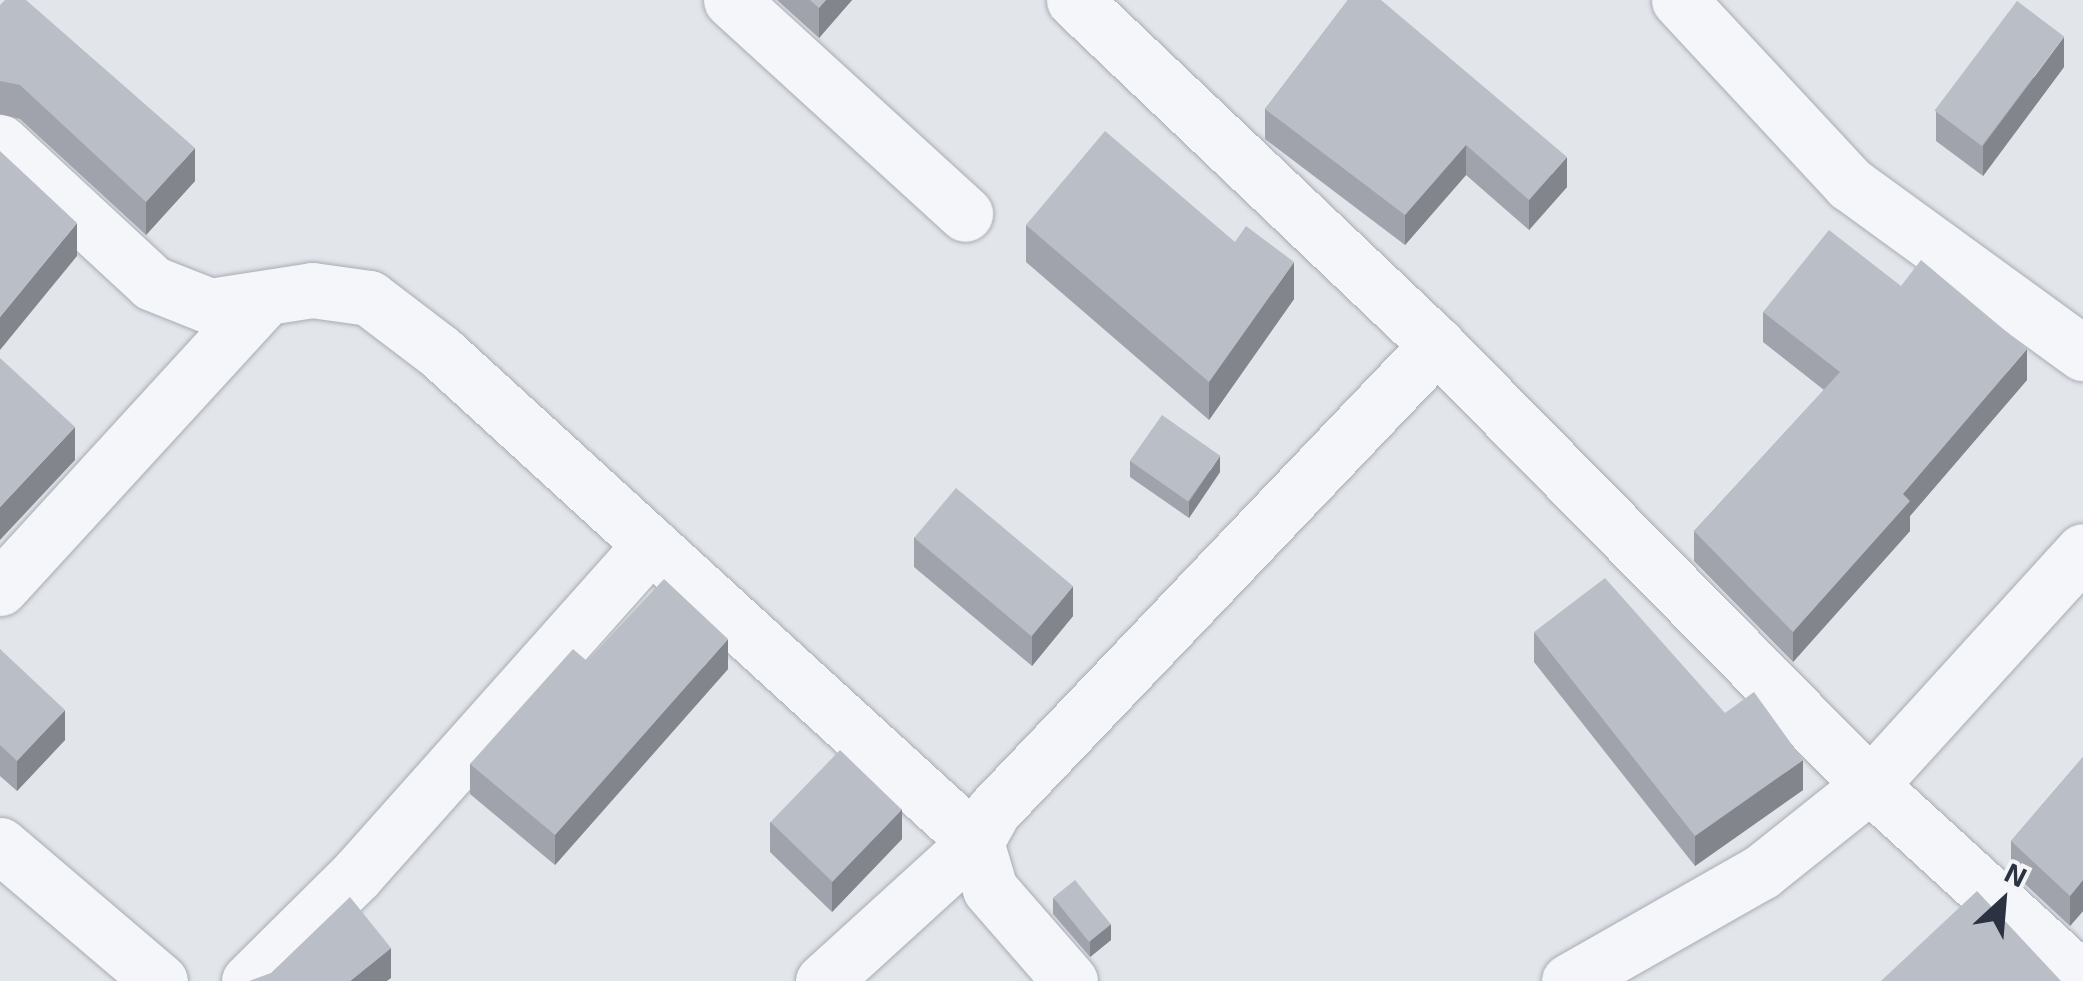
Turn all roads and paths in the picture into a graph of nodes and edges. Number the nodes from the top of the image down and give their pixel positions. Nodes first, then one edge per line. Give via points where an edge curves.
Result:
1 (731, 0) edge
2 (1074, 0) edge
3 (1678, 0) edge
4 (0, 142) edge
5 (964, 214) dead end
6 (259, 304) junction
7 (1436, 345) junction
8 (2083, 353) edge
9 (650, 545) junction
10 (2083, 551) edge
11 (0, 588) edge
12 (1870, 785) junction
13 (976, 842) junction
14 (0, 845) edge
15 (2083, 980) edge
16 (160, 981) edge
17 (249, 981) edge
18 (823, 981) edge
19 (1070, 981) edge
20 (1569, 981) edge

1 - 5 street
2 - 7 street
3 - 8 street via 1850,184
4 - 6 street via 152,283 210,306
6 - 9 street via 312,290 368,298
6 - 11 street
7 - 12 street
7 - 13 street via 1045,753
9 - 13 street
9 - 17 street via 357,874
10 - 12 street
12 - 15 street
12 - 20 street via 1761,872
13 - 18 street
13 - 19 street via 990,889
14 - 16 street

